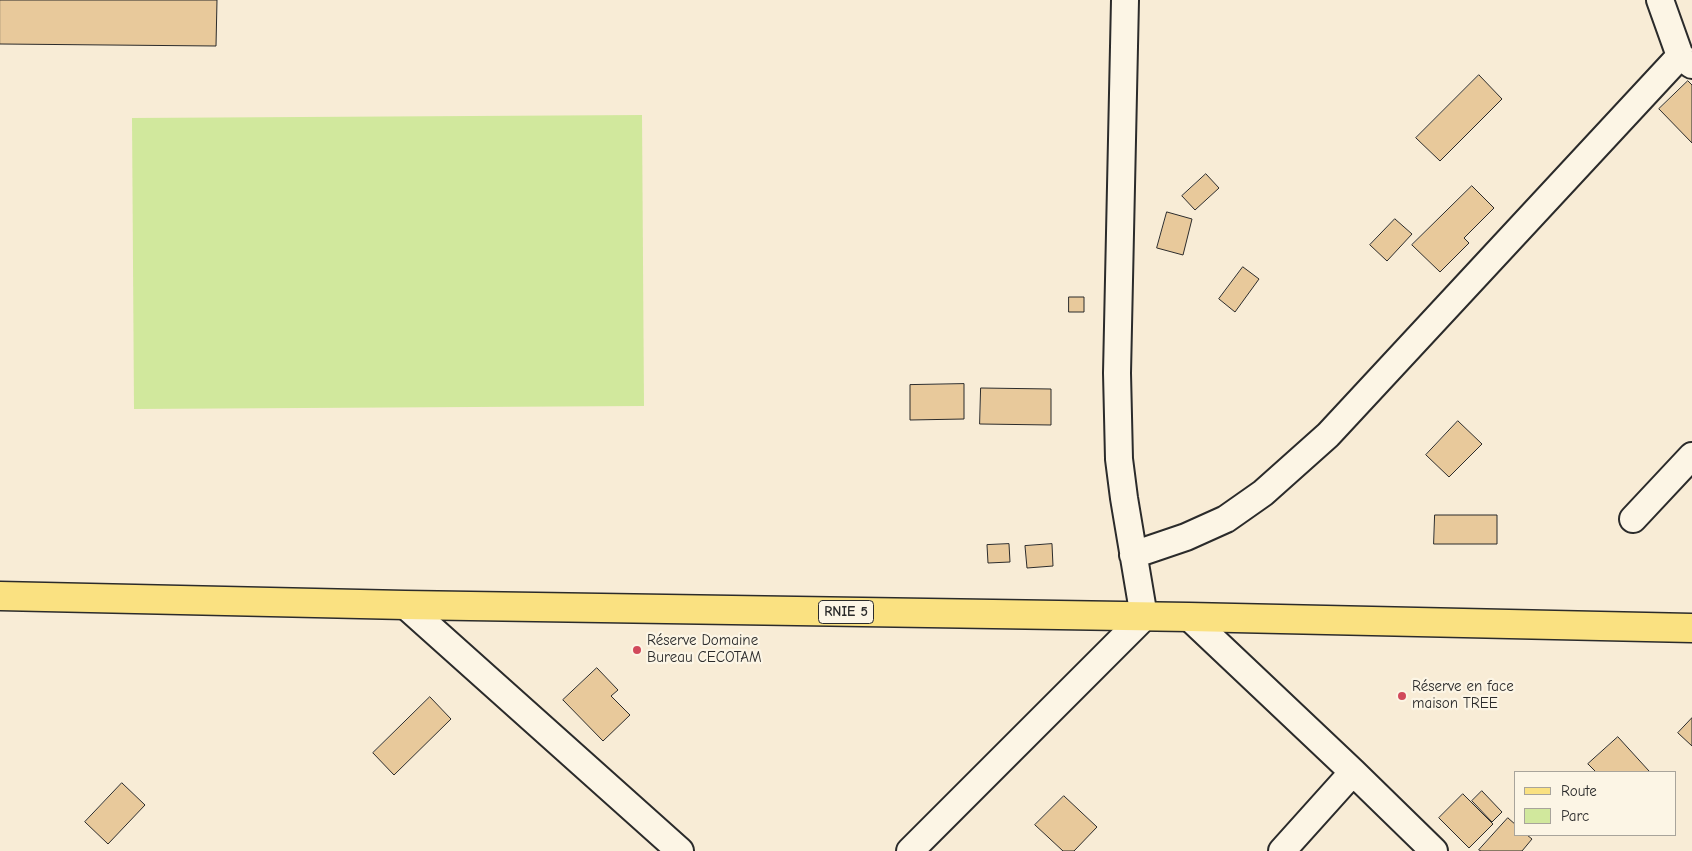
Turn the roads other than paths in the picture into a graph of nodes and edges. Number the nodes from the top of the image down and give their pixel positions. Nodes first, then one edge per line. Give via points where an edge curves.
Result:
1 (1125, 0) edge
2 (1660, 0) edge
3 (1686, 60) edge
4 (1692, 456) edge
5 (1633, 519) dead end
6 (1133, 555) junction
7 (0, 596) edge
8 (405, 605) junction
9 (1144, 617) junction
10 (1189, 617) junction
11 (1692, 628) edge
12 (1353, 772) junction
13 (680, 851) edge
14 (910, 851) edge
15 (1282, 851) edge
16 (1434, 851) edge

1 - 6 street via 1117,373 1119,459
2 - 3 street
3 - 6 street via 1328,435 1263,493 1226,519
4 - 5 street
6 - 9 street
7 - 8 main road, RNIE 5
8 - 9 main road, RNIE 5
8 - 13 street
9 - 10 main road, RNIE 5
9 - 14 street
10 - 11 main road, RNIE 5
10 - 12 street
12 - 15 street
12 - 16 street

